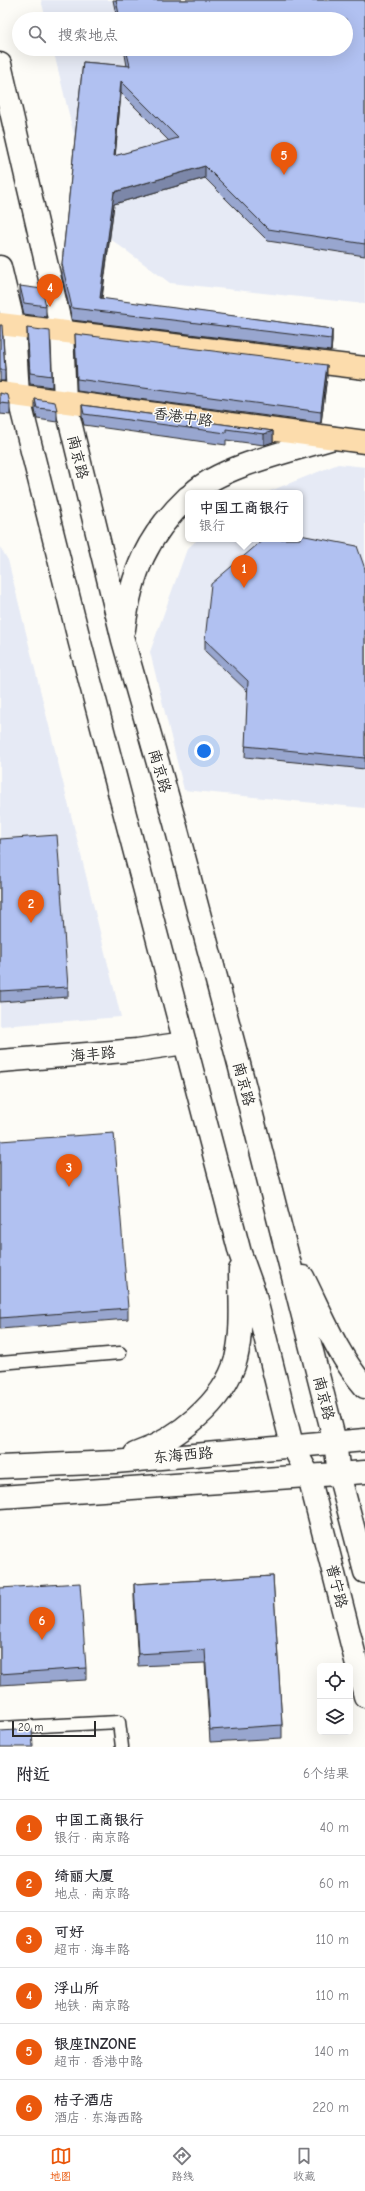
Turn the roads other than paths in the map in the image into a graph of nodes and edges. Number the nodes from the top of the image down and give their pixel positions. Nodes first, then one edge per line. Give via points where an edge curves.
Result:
1 (0, 64) edge
2 (0, 267) edge
3 (7, 325) edge
4 (62, 331) junction
5 (365, 368) edge
6 (9, 394) edge
7 (64, 401) junction
8 (333, 438) junction
9 (365, 442) edge
10 (196, 490) edge
11 (185, 500) edge
12 (123, 640) junction
13 (185, 1042) junction
14 (0, 1061) edge
15 (285, 1242) junction
16 (240, 1253) junction
17 (120, 1353) dead end
18 (0, 1363) edge
19 (365, 1387) edge
20 (365, 1440) edge
21 (335, 1442) junction
22 (292, 1445) junction
23 (115, 1462) junction
24 (0, 1467) edge
25 (365, 1472) edge
26 (340, 1474) junction
27 (308, 1476) junction
28 (0, 1498) edge
29 (365, 1572) edge
30 (365, 1696) edge
31 (0, 1728) edge
32 (122, 1747) edge

1 - 4 main road, 南京路
2 - 3 main road
3 - 4 main road
3 - 6 main road
4 - 5 main road
4 - 7 main road, 南京路
6 - 7 main road, 香港中路
6 - 13 main road via 80,643
7 - 8 main road, 香港中路
7 - 12 main road, 南京路
8 - 9 main road, 香港中路
8 - 10 main road via 230,471
11 - 12 main road via 153,536 134,577
12 - 15 main road, 南京路 via 175,823
13 - 14 main road, 海丰路 via 137,1050
13 - 16 main road
15 - 19 main road via 333,1341 352,1372
15 - 21 main road, 南京路
16 - 22 main road via 254,1292
16 - 23 main road via 240,1330 236,1359 227,1381 212,1402 175,1433 152,1448
17 - 18 lane
20 - 21 main road, 东海西路
21 - 22 main road, 东海西路
21 - 26 main road, 南京路
22 - 23 main road, 东海西路
22 - 27 main road
23 - 24 main road, 东海西路
25 - 26 main road
26 - 27 main road, 东海西路
26 - 29 main road, 普宁路
27 - 28 main road, 东海西路
27 - 30 main road, 普宁路
31 - 32 lane via 119,1722

